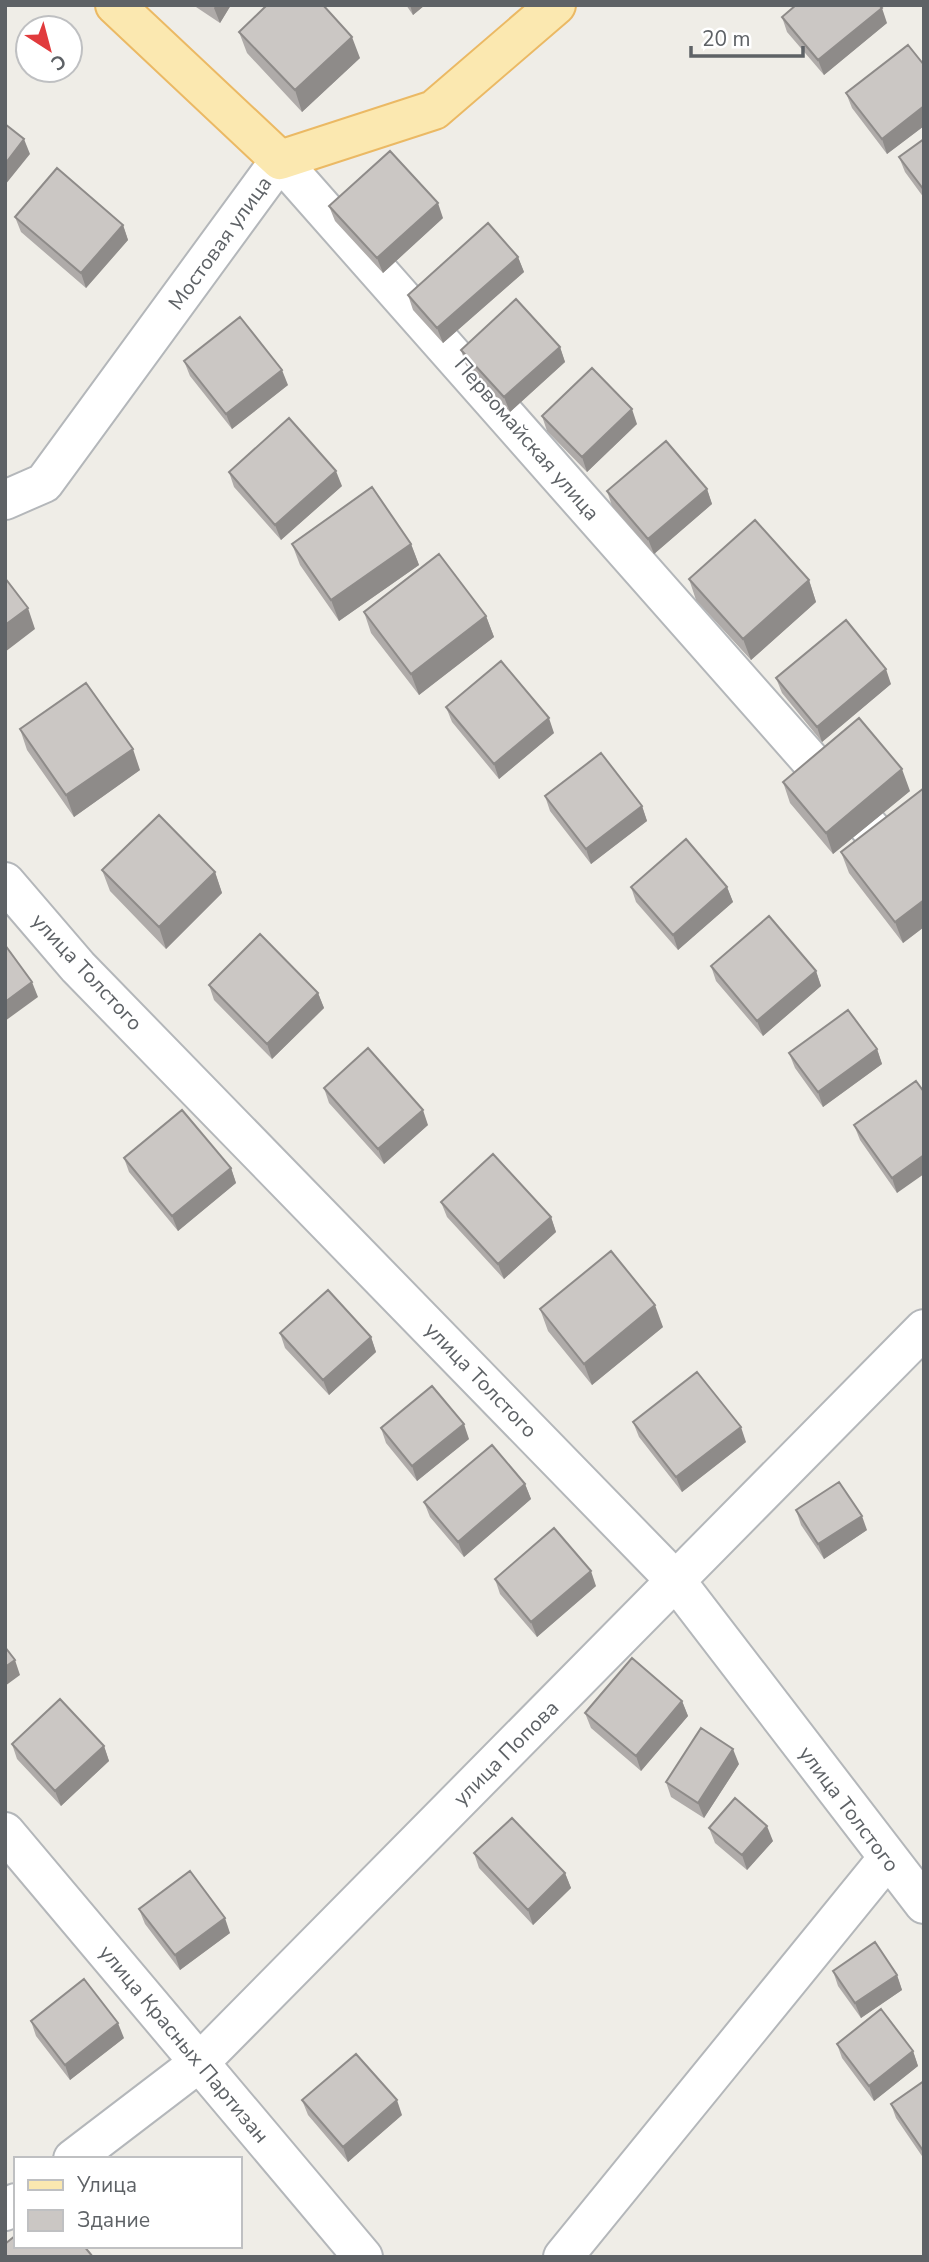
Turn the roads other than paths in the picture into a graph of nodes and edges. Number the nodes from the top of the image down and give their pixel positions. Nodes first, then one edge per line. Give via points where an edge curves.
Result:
1 (115, 5) edge
2 (555, 5) edge
3 (280, 160) junction
4 (5, 500) edge
5 (5, 882) edge
6 (924, 889) edge
7 (924, 1329) edge
8 (676, 1581) junction
9 (5, 1832) edge
10 (887, 1859) junction
11 (924, 1904) edge
12 (200, 2062) junction
13 (77, 2157) edge
14 (363, 2257) edge
15 (563, 2257) edge

1 - 3 main road, Первомайская улица
2 - 3 main road, Мостовая улица via 434,110
3 - 4 street, Мостовая улица via 44,483
3 - 6 street, Первомайская улица
5 - 8 street, улица Толстого via 78,967
7 - 8 street, улица Попова
8 - 10 street, улица Толстого
8 - 12 street, улица Попова
9 - 12 street, улица Красных Партизан
10 - 11 street, улица Толстого
10 - 15 street
12 - 13 street, улица Попова
12 - 14 street, улица Красных Партизан

